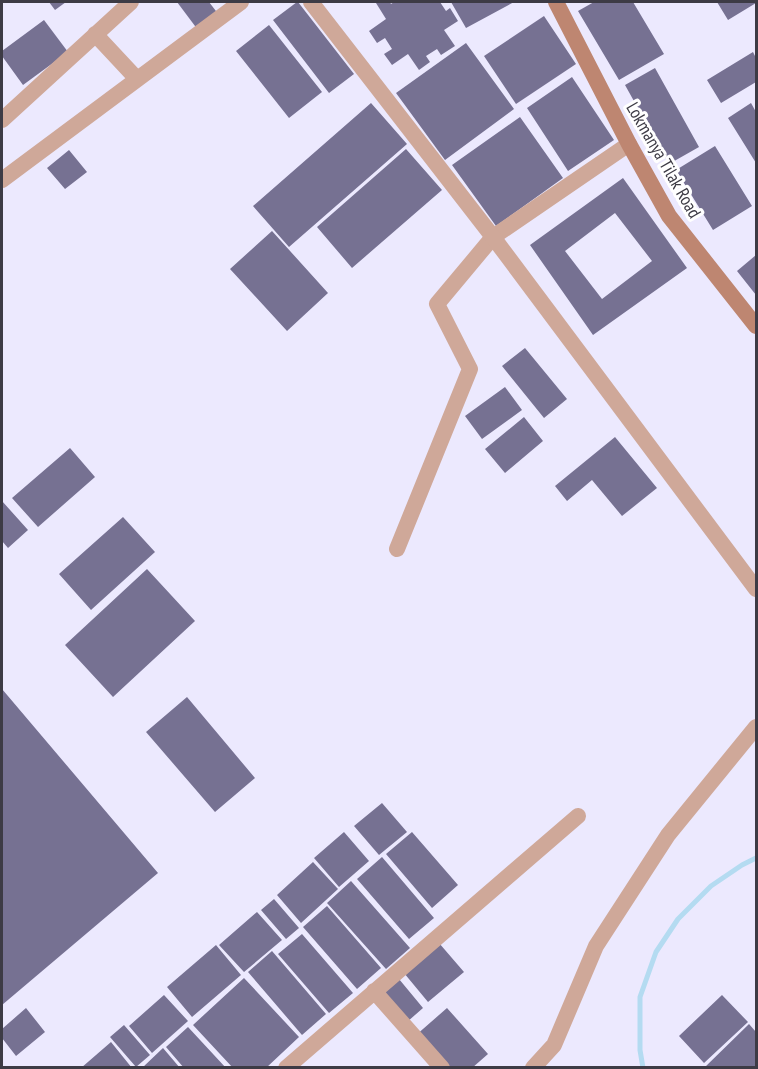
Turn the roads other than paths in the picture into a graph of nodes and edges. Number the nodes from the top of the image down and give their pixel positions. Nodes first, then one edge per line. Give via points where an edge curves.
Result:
1 (131, 2) edge
2 (241, 2) edge
3 (311, 2) edge
4 (556, 2) edge
5 (95, 34) junction
6 (137, 79) junction
7 (2, 120) edge
8 (629, 144) junction
9 (2, 180) edge
10 (493, 237) junction
11 (756, 326) edge
12 (397, 549) dead end
13 (756, 589) edge
14 (756, 727) edge
15 (578, 816) dead end
16 (374, 992) junction
17 (540, 1065) edge
18 (286, 1068) edge
19 (442, 1068) edge

1 - 5 street
2 - 6 street
3 - 10 street
4 - 8 main road, Lokmanya Tilak Road
5 - 6 street
5 - 7 street
6 - 9 street
8 - 10 street
8 - 11 main road, Lokmanya Tilak Road via 669,216
10 - 12 street via 437,303 470,369
10 - 13 street
14 - 17 street via 668,835 597,946 554,1045
15 - 16 street
16 - 18 street
16 - 19 street

